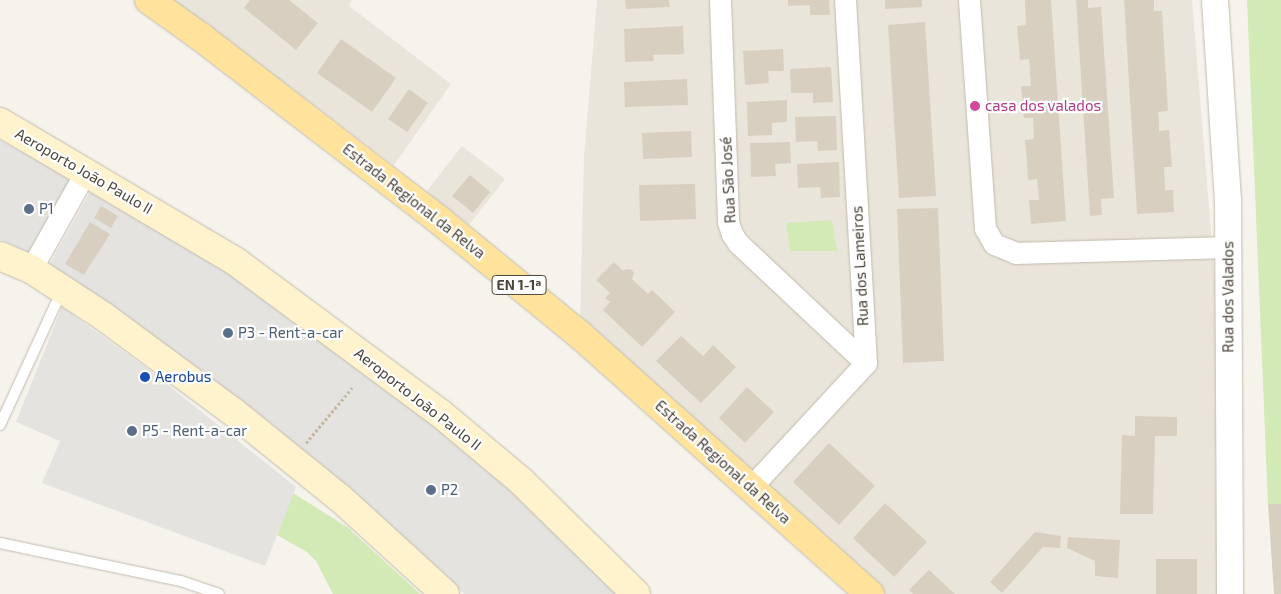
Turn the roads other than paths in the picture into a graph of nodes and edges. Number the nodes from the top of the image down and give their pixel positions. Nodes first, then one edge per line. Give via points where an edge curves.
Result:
1 (149, 0) edge
2 (720, 0) edge
3 (845, 0) edge
4 (969, 0) edge
5 (1215, 0) edge
6 (0, 122) edge
7 (86, 171) junction
8 (1228, 248) junction
9 (0, 256) edge
10 (31, 270) junction
11 (63, 290) junction
12 (866, 363) junction
13 (0, 425) edge
14 (751, 487) junction
15 (0, 543) edge
16 (219, 594) edge
17 (444, 594) edge
18 (636, 594) edge
19 (870, 594) edge
20 (1230, 594) edge

1 - 14 main road, Estrada Regional da Relva / EN 1-1ª via 439,220 580,336
2 - 12 street, Rua São José via 728,222 732,234
3 - 12 street, Rua dos Lameiros
4 - 8 street via 986,228 994,244 1016,254
5 - 8 street, Rua dos Valados via 1228,199
6 - 7 main road, Aeroporto João Paulo II
7 - 10 street
7 - 18 main road, Aeroporto João Paulo II via 234,262 440,413 521,482
8 - 20 street, Rua dos Valados
9 - 10 main road
10 - 11 main road
11 - 13 lane
11 - 17 main road via 111,322 293,459
12 - 14 street
14 - 19 main road, Estrada Regional da Relva / EN 1-1ª
15 - 16 lane via 181,582

